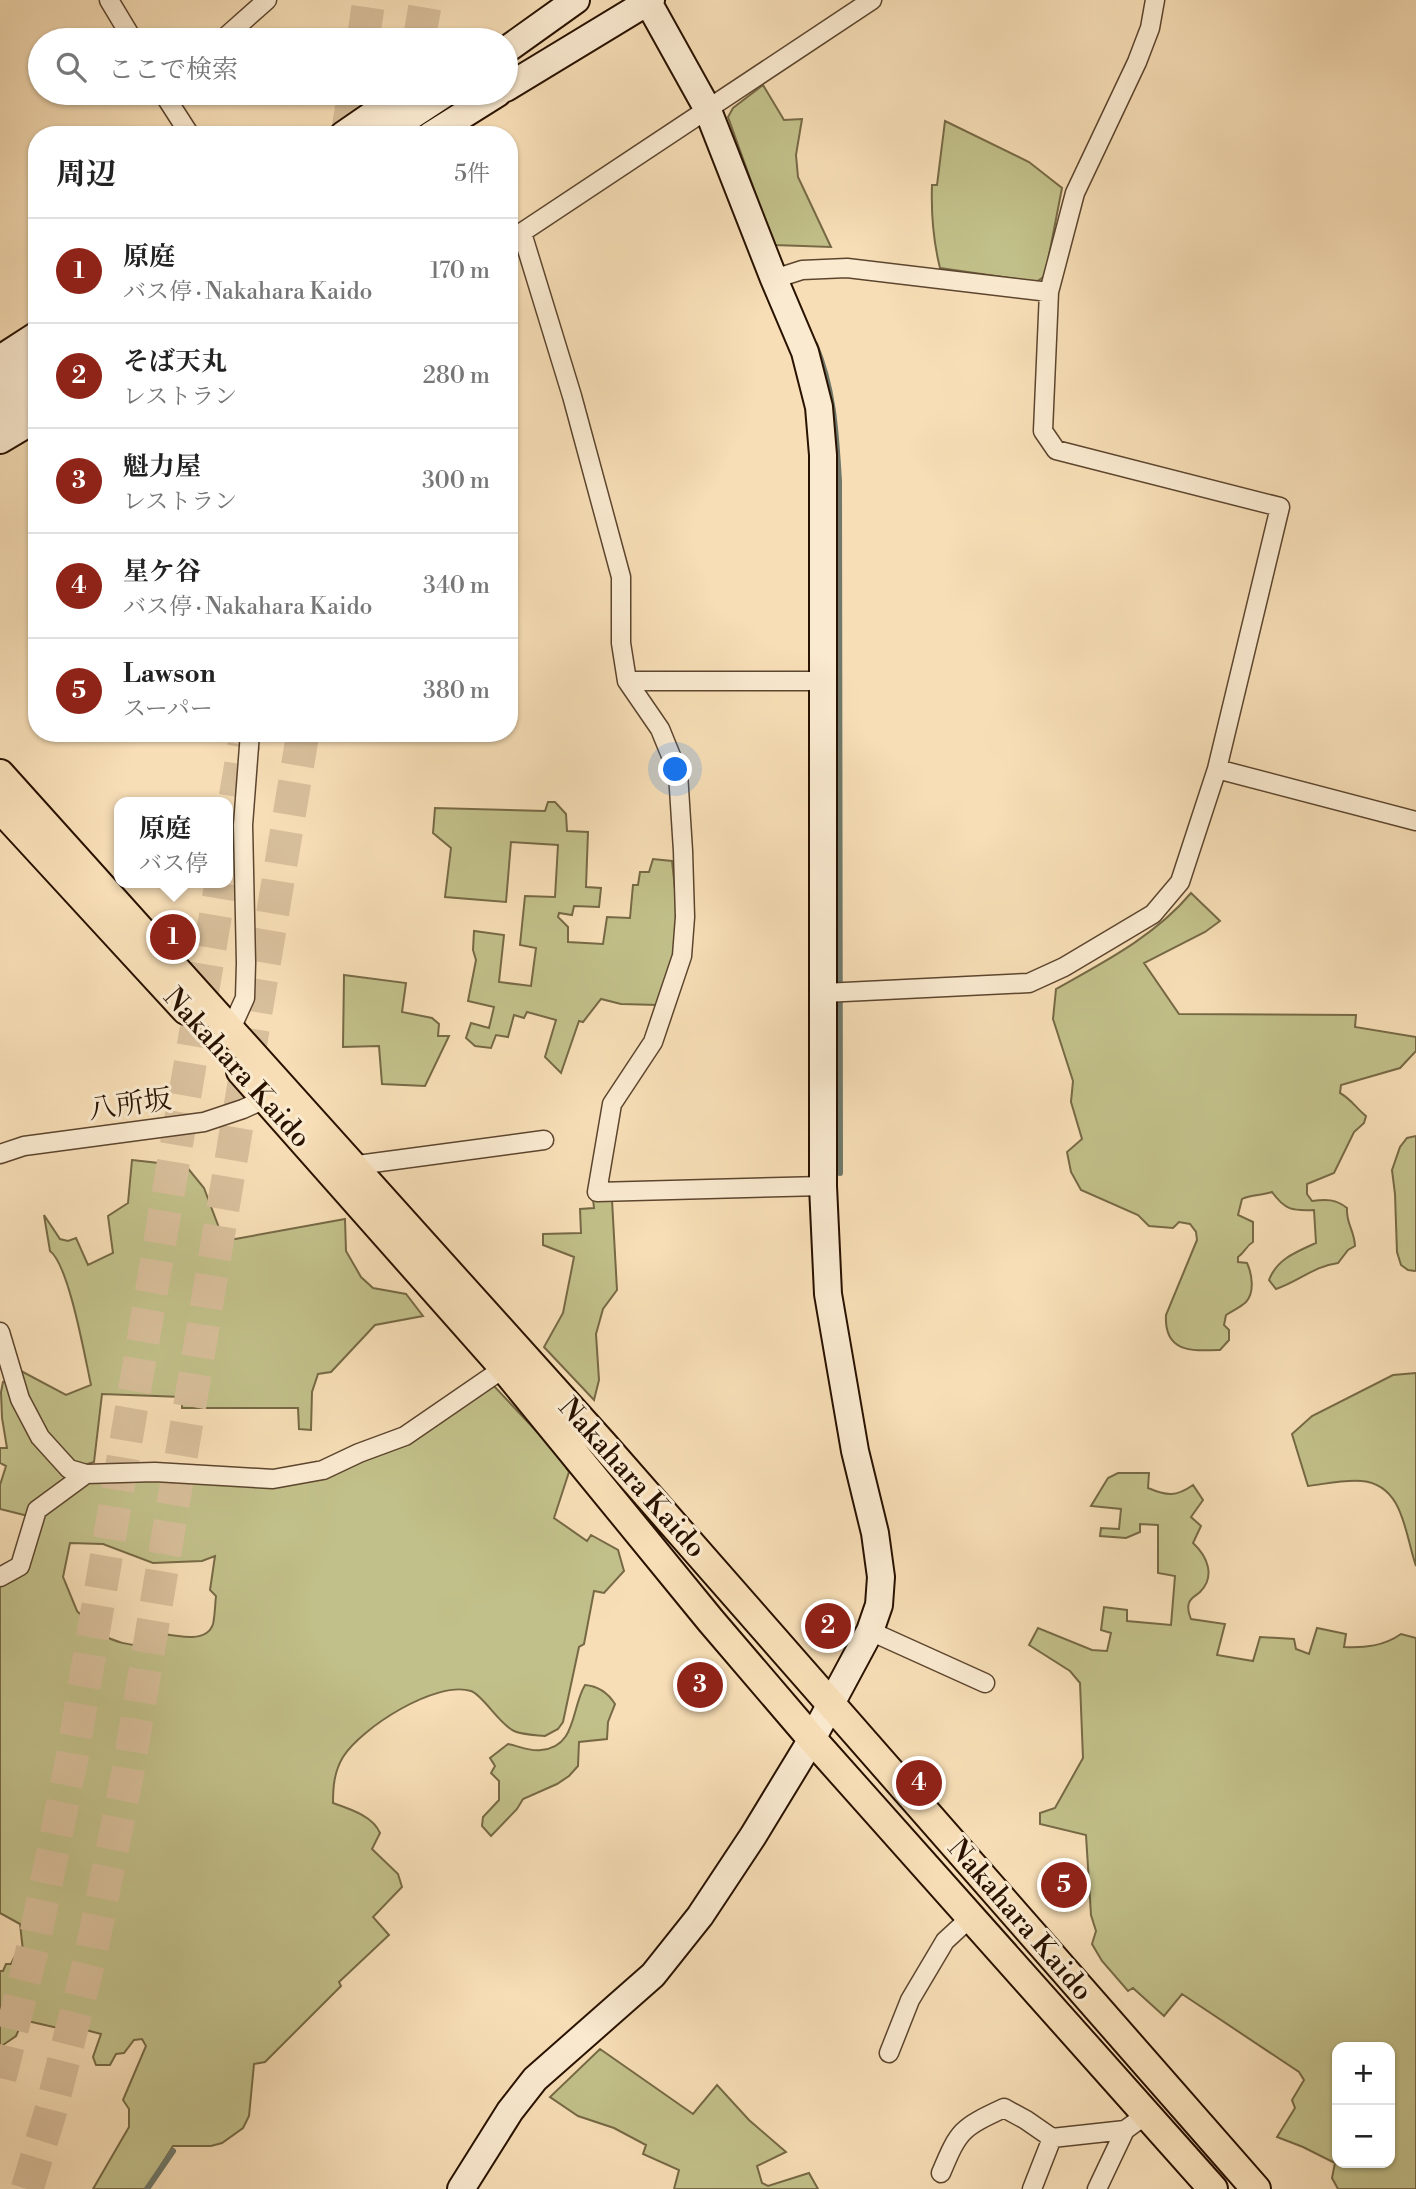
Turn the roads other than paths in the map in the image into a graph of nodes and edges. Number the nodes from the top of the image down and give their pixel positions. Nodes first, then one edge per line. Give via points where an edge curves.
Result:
1 (109, 0) edge
2 (267, 0) edge
3 (576, 0) edge
4 (872, 0) edge
5 (1155, 0) edge
6 (650, 1) edge
7 (126, 28) edge
8 (236, 28) edge
9 (532, 31) junction
10 (518, 36) edge
11 (518, 41) edge
12 (518, 82) edge
13 (171, 105) edge
14 (387, 105) edge
15 (428, 105) edge
16 (479, 105) edge
17 (488, 105) edge
18 (707, 108) junction
19 (184, 126) edge
20 (356, 126) edge
21 (396, 126) edge
22 (445, 126) edge
23 (463, 126) edge
24 (518, 235) edge
25 (518, 245) edge
26 (774, 279) junction
27 (1049, 292) junction
28 (28, 341) edge
29 (0, 359) edge
30 (28, 368) edge
31 (0, 386) edge
32 (28, 394) edge
33 (0, 412) edge
34 (28, 423) edge
35 (0, 440) edge
36 (627, 681) junction
37 (822, 681) junction
38 (249, 742) edge
39 (1217, 769) junction
40 (0, 775) edge
41 (0, 808) edge
42 (1416, 821) edge
43 (824, 993) junction
44 (224, 1037) junction
45 (265, 1099) junction
46 (544, 1140) dead end
47 (0, 1154) edge
48 (350, 1166) junction
49 (822, 1186) junction
50 (0, 1332) edge
51 (504, 1368) junction
52 (86, 1474) junction
53 (0, 1577) edge
54 (870, 1631) junction
55 (985, 1683) dead end
56 (831, 1704) junction
57 (813, 1739) junction
58 (971, 1917) junction
59 (889, 2053) dead end
60 (1136, 2122) junction
61 (1052, 2138) junction
62 (941, 2173) dead end
63 (461, 2189) edge
64 (1032, 2189) edge
65 (1097, 2189) edge
66 (1213, 2189) edge
67 (1255, 2189) edge

1 - 7 street
2 - 8 street
3 - 9 street
4 - 18 street
5 - 27 street via 1137,62 1075,193
6 - 12 street
6 - 18 street
9 - 10 street
9 - 11 street
13 - 19 street
14 - 20 street
15 - 21 street
16 - 22 street
17 - 23 street
18 - 24 street
18 - 26 street
25 - 36 street via 572,396 621,577 621,643
26 - 27 street via 802,270 847,268
26 - 37 street via 805,352 819,407
27 - 39 street via 1043,431 1056,450 1280,507
28 - 29 street
30 - 31 street
32 - 33 street
34 - 35 street
36 - 37 street
36 - 49 street via 660,729 678,773 685,916 682,956 653,1042 611,1104 597,1192
37 - 43 street
38 - 44 street via 243,825 244,998
39 - 42 street
39 - 43 street via 1180,882 1153,914 1064,967 1029,982 1006,985
40 - 44 main road, Nakahara Kaido
41 - 44 main road, Nakahara Kaido
43 - 49 street
44 - 45 main road, Nakahara Kaido
44 - 48 main road, Nakahara Kaido
45 - 47 street, 八所坂 via 204,1122 24,1146
45 - 51 main road, Nakahara Kaido
46 - 48 street
48 - 56 main road, Nakahara Kaido
49 - 54 street via 828,1294 881,1577
50 - 52 street via 20,1399 40,1437 69,1469
51 - 52 street via 405,1436 323,1471 272,1479 155,1472
51 - 57 main road, Nakahara Kaido
52 - 53 street via 37,1510 20,1566
54 - 55 street
54 - 56 street
56 - 57 street
56 - 67 main road, Nakahara Kaido
57 - 58 main road, Nakahara Kaido
57 - 63 street via 700,1916 653,1975 535,2079
58 - 59 street via 945,1941 910,2000
58 - 60 main road, Nakahara Kaido
60 - 61 street
60 - 65 street
60 - 66 main road, Nakahara Kaido
61 - 62 street via 1004,2108 973,2122 956,2138
61 - 64 street

